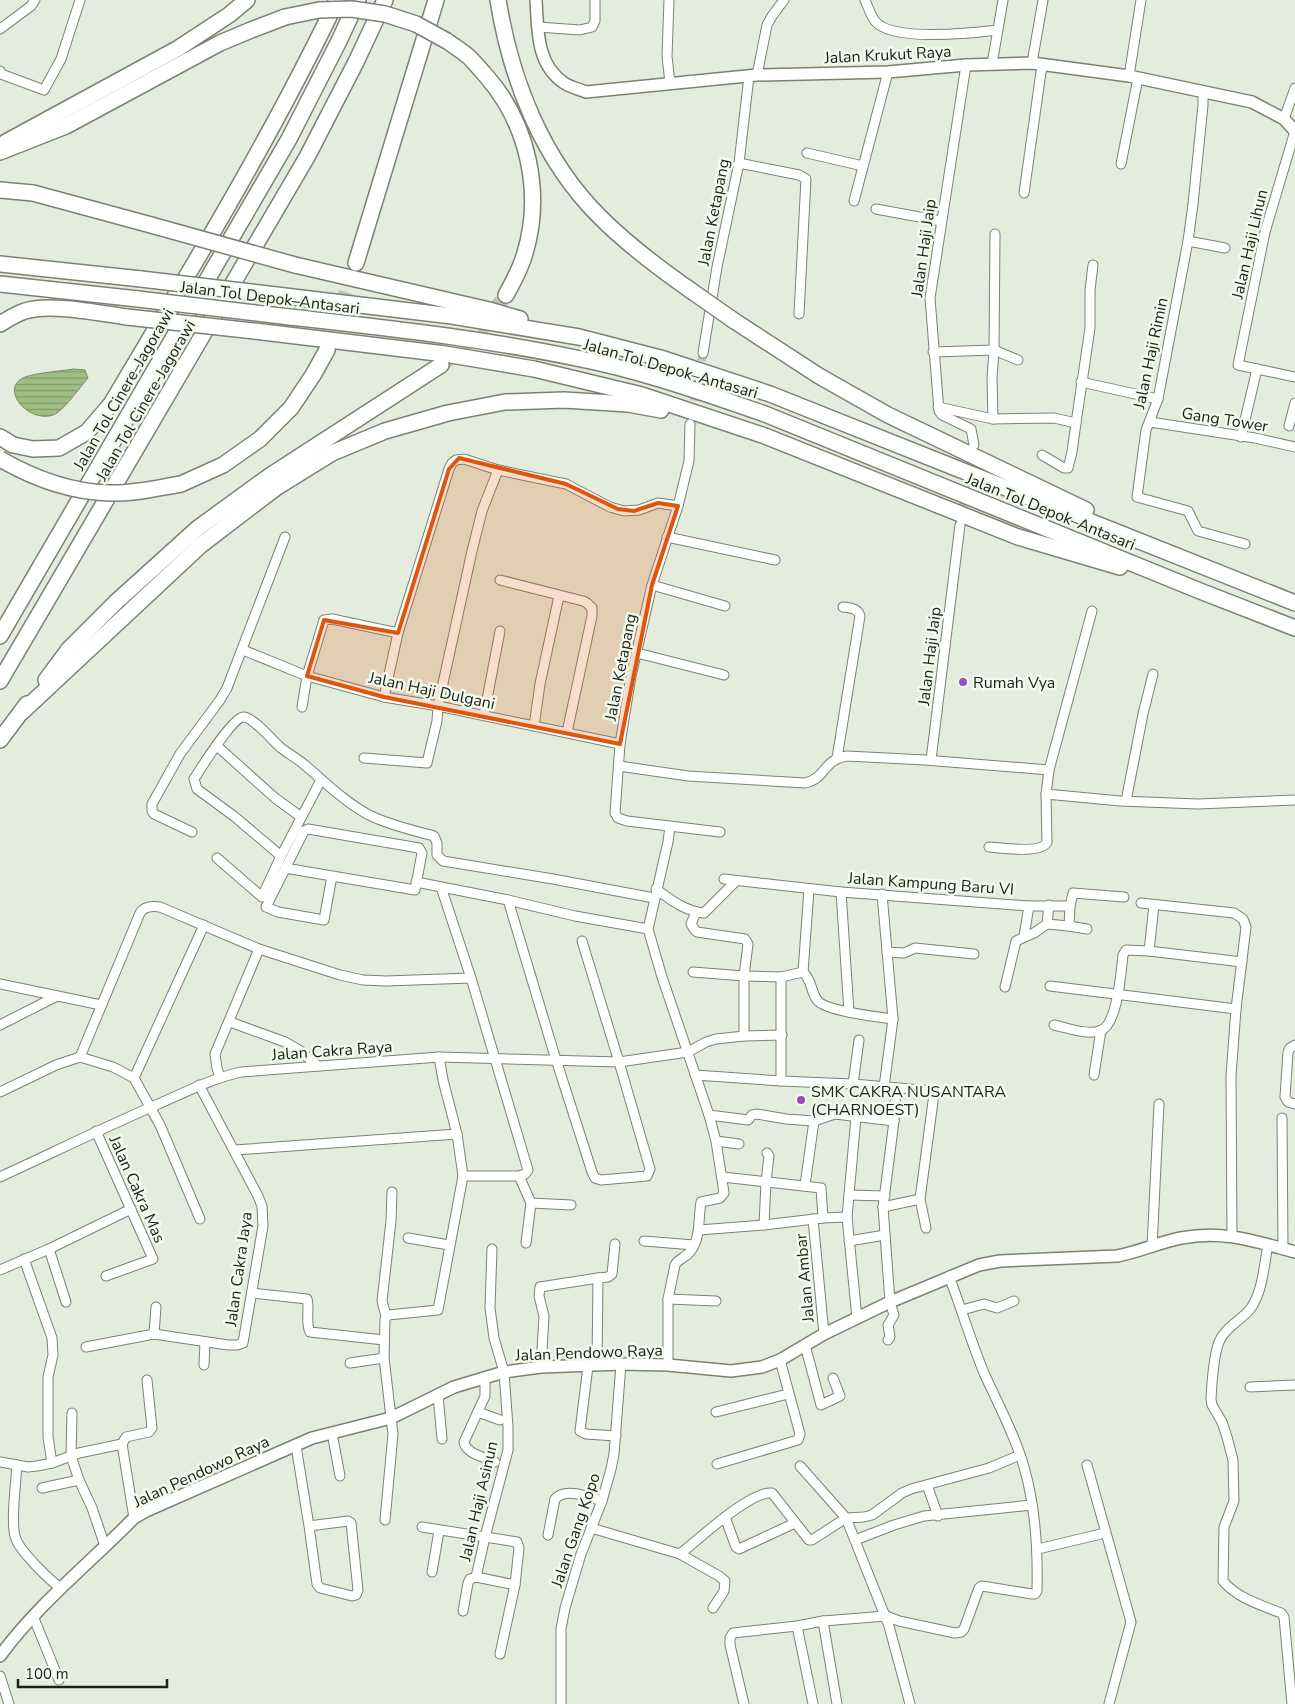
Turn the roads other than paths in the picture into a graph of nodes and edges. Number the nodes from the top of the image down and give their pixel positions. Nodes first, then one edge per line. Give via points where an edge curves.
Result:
1 (35, 0) edge
2 (80, 0) edge
3 (248, 0) edge
4 (337, 0) edge
5 (358, 0) edge
6 (385, 0) edge
7 (436, 0) edge
8 (498, 0) edge
9 (536, 0) edge
10 (595, 0) edge
11 (669, 0) edge
12 (784, 0) edge
13 (865, 0) edge
14 (1003, 0) edge
15 (1043, 0) edge
16 (1141, 0) edge
17 (538, 27) junction
18 (0, 29) edge
19 (998, 30) junction
20 (1037, 60) junction
21 (992, 64) junction
22 (966, 66) junction
23 (888, 72) junction
24 (0, 73) edge
25 (755, 74) junction
26 (1134, 77) junction
27 (670, 80) junction
28 (1295, 88) edge
29 (1203, 91) junction
30 (1284, 119) junction
31 (1295, 131) edge
32 (0, 145) edge
33 (0, 152) edge
34 (807, 153) dead end
35 (739, 164) junction
36 (1121, 164) dead end
37 (863, 166) junction
38 (0, 190) edge
39 (1024, 193) dead end
40 (854, 201) dead end
41 (876, 209) dead end
42 (941, 221) junction
43 (995, 234) dead end
44 (1188, 241) junction
45 (1225, 248) dead end
46 (356, 263) tunnel mouth
47 (0, 264) edge
48 (1093, 265) dead end
49 (0, 284) edge
50 (506, 296) tunnel mouth
51 (799, 314) dead end
52 (0, 324) edge
53 (579, 337) junction
54 (327, 350) tunnel mouth
55 (994, 350) junction
56 (933, 352) junction
57 (702, 353) tunnel mouth
58 (1018, 360) dead end
59 (441, 365) tunnel mouth
60 (1256, 369) junction
61 (1295, 377) edge
62 (1081, 382) junction
63 (1158, 399) junction
64 (1295, 403) edge
65 (938, 407) junction
66 (993, 419) junction
67 (726, 422) junction
68 (1150, 422) junction
69 (1076, 423) junction
70 (690, 424) tunnel mouth
71 (1289, 426) dead end
72 (0, 437) edge
73 (1241, 437) junction
74 (974, 445) tunnel mouth
75 (1295, 447) edge
76 (1042, 455) dead end
77 (0, 460) edge
78 (498, 470) junction
79 (678, 506) junction
80 (960, 525) tunnel mouth
81 (667, 536) junction
82 (285, 537) dead end
83 (1246, 544) dead end
84 (775, 560) dead end
85 (1196, 564) junction
86 (500, 580) dead end
87 (652, 585) junction
88 (1200, 591) junction
89 (559, 596) junction
90 (1295, 603) edge
91 (724, 606) dead end
92 (843, 607) dead end
93 (1092, 611) dead end
94 (1295, 628) edge
95 (500, 631) dead end
96 (398, 633) junction
97 (0, 636) edge
98 (242, 650) junction
99 (637, 653) junction
100 (1152, 674) dead end
101 (724, 675) dead end
102 (307, 676) junction
103 (0, 682) edge
104 (384, 697) junction
105 (438, 706) junction
106 (302, 707) dead end
107 (22, 712) junction
108 (484, 716) junction
109 (534, 726) junction
110 (567, 732) junction
111 (0, 740) edge
112 (620, 744) junction
113 (217, 746) junction
114 (364, 758) dead end
115 (837, 758) junction
116 (931, 760) junction
117 (619, 766) junction
118 (1049, 770) junction
119 (322, 780) junction
120 (1046, 794) junction
121 (1295, 800) edge
122 (1126, 801) junction
123 (301, 817) junction
124 (670, 826) junction
125 (192, 832) dead end
126 (720, 832) dead end
127 (989, 847) dead end
128 (281, 856) junction
129 (217, 858) dead end
130 (285, 868) junction
131 (332, 876) junction
132 (724, 879) dead end
133 (736, 881) junction
134 (416, 882) junction
135 (441, 887) junction
136 (656, 889) junction
137 (809, 889) junction
138 (841, 892) junction
139 (882, 894) junction
140 (1124, 897) dead end
141 (654, 898) junction
142 (508, 900) junction
143 (1141, 903) dead end
144 (1049, 905) junction
145 (1154, 905) junction
146 (1029, 906) junction
147 (1070, 906) junction
148 (696, 912) junction
149 (1047, 924) junction
150 (204, 926) junction
151 (1069, 926) junction
152 (1087, 928) dead end
153 (648, 929) junction
154 (1024, 936) junction
155 (582, 941) dead end
156 (259, 949) junction
157 (1150, 951) junction
158 (887, 952) junction
159 (974, 954) dead end
160 (1242, 962) junction
161 (693, 972) dead end
162 (803, 972) junction
163 (744, 976) junction
164 (781, 977) junction
165 (470, 978) junction
166 (0, 984) edge
167 (1050, 986) dead end
168 (1005, 987) dead end
169 (1118, 994) junction
170 (57, 996) junction
171 (101, 1004) junction
172 (1236, 1009) junction
173 (849, 1012) junction
174 (892, 1019) junction
175 (230, 1022) junction
176 (0, 1025) edge
177 (1054, 1025) dead end
178 (1101, 1030) junction
179 (782, 1035) junction
180 (744, 1036) junction
181 (859, 1040) dead end
182 (1295, 1045) edge
183 (688, 1052) junction
184 (80, 1057) junction
185 (439, 1057) junction
186 (494, 1058) junction
187 (556, 1060) junction
188 (619, 1062) junction
189 (318, 1066) junction
190 (695, 1075) junction
191 (1094, 1075) dead end
192 (220, 1077) junction
193 (134, 1078) junction
194 (781, 1081) junction
195 (853, 1084) junction
196 (200, 1085) junction
197 (884, 1087) junction
198 (896, 1088) junction
199 (0, 1092) edge
200 (1159, 1104) dead end
201 (1295, 1104) edge
202 (150, 1107) junction
203 (716, 1116) junction
204 (856, 1117) junction
205 (1282, 1118) dead end
206 (814, 1121) junction
207 (894, 1121) junction
208 (96, 1132) junction
209 (456, 1134) junction
210 (716, 1141) junction
211 (739, 1144) dead end
212 (235, 1150) junction
213 (767, 1153) dead end
214 (463, 1176) junction
215 (518, 1176) junction
216 (0, 1177) edge
217 (723, 1177) junction
218 (766, 1182) junction
219 (805, 1185) junction
220 (392, 1192) dead end
221 (849, 1195) junction
222 (885, 1196) junction
223 (920, 1199) junction
224 (531, 1203) junction
225 (571, 1205) dead end
226 (883, 1207) junction
227 (131, 1209) junction
228 (847, 1217) junction
229 (823, 1218) junction
230 (200, 1219) dead end
231 (813, 1219) junction
232 (764, 1225) junction
233 (926, 1228) dead end
234 (699, 1230) junction
235 (884, 1235) junction
236 (1232, 1236) junction
237 (408, 1238) dead end
238 (644, 1241) dead end
239 (849, 1241) junction
240 (526, 1243) dead end
241 (615, 1244) dead end
242 (450, 1245) junction
243 (694, 1245) junction
244 (1268, 1245) junction
245 (1152, 1247) junction
246 (49, 1249) junction
247 (492, 1249) dead end
248 (1283, 1249) junction
249 (1295, 1252) edge
250 (24, 1259) junction
251 (0, 1270) edge
252 (106, 1276) dead end
253 (949, 1276) junction
254 (598, 1278) junction
255 (252, 1293) junction
256 (668, 1299) junction
257 (716, 1301) dead end
258 (1014, 1301) dead end
259 (66, 1302) dead end
260 (890, 1302) junction
261 (156, 1307) dead end
262 (962, 1310) junction
263 (386, 1316) junction
264 (857, 1318) junction
265 (154, 1334) junction
266 (824, 1334) junction
267 (384, 1340) junction
268 (888, 1340) dead end
269 (205, 1342) junction
270 (805, 1344) junction
271 (86, 1347) dead end
272 (384, 1358) junction
273 (780, 1360) junction
274 (350, 1363) dead end
275 (621, 1364) junction
276 (204, 1365) dead end
277 (668, 1365) junction
278 (593, 1366) junction
279 (541, 1367) junction
280 (504, 1372) junction
281 (485, 1378) junction
282 (833, 1378) dead end
283 (147, 1380) dead end
284 (1295, 1385) edge
285 (1250, 1387) dead end
286 (788, 1394) junction
287 (438, 1395) junction
288 (478, 1412) junction
289 (716, 1412) dead end
290 (72, 1413) dead end
291 (391, 1418) junction
292 (500, 1420) dead end
293 (332, 1433) junction
294 (616, 1436) junction
295 (442, 1438) dead end
296 (122, 1444) junction
297 (296, 1446) junction
298 (1020, 1455) junction
299 (71, 1456) junction
300 (0, 1462) edge
301 (496, 1462) dead end
302 (52, 1463) junction
303 (716, 1464) dead end
304 (17, 1465) junction
305 (1087, 1465) dead end
306 (800, 1466) dead end
307 (340, 1476) dead end
308 (79, 1480) junction
309 (927, 1485) junction
310 (42, 1488) dead end
311 (602, 1501) junction
312 (1032, 1505) junction
313 (938, 1516) junction
314 (725, 1517) junction
315 (134, 1518) junction
316 (846, 1518) junction
317 (385, 1520) dead end
318 (795, 1523) junction
319 (309, 1526) junction
320 (422, 1527) dead end
321 (591, 1528) junction
322 (439, 1531) junction
323 (1105, 1533) junction
324 (548, 1535) dead end
325 (485, 1537) junction
326 (855, 1540) junction
327 (105, 1546) junction
328 (1038, 1549) junction
329 (680, 1554) junction
330 (432, 1572) dead end
331 (476, 1577) junction
332 (515, 1585) junction
333 (61, 1588) junction
334 (713, 1608) dead end
335 (462, 1611) dead end
336 (33, 1616) junction
337 (886, 1616) junction
338 (822, 1621) junction
339 (797, 1626) junction
340 (500, 1654) dead end
341 (0, 1656) edge
342 (0, 1676) edge
343 (59, 1680) dead end
344 (9, 1704) edge
345 (561, 1704) edge
346 (744, 1704) edge
347 (814, 1704) edge
348 (837, 1704) edge
349 (910, 1704) edge
350 (1109, 1704) edge
351 (1292, 1704) edge

1 - 18 street
2 - 24 street via 61,59 44,90
3 - 32 highway via 176,50
4 - 72 highway via 310,58 244,180 111,404 88,432 59,448 13,445
5 - 97 highway, Jalan Tol Cinere–Jagorawi via 289,139
6 - 103 highway, Jalan Tol Cinere-Jagorawi via 307,157
7 - 46 highway
8 - 85 highway, bridge via 504,36 518,82 539,133 566,177 600,217 645,258 819,376 888,415
9 - 17 street, Jalan Krukut Raya
10 - 17 street via 592,27 580,30
11 - 27 street via 667,56
12 - 25 street, Jalan Ketapang via 767,25
13 - 19 street via 875,21 895,31 917,35
14 - 19 street
15 - 20 street
16 - 26 street
17 - 27 street, Jalan Krukut Raya via 541,51 549,69 564,83 586,92
19 - 21 street
20 - 21 street, Jalan Krukut Raya
20 - 26 street, Jalan Krukut Raya
20 - 39 street via 1041,72
21 - 22 street, Jalan Krukut Raya
22 - 23 street, Jalan Krukut Raya
22 - 42 street, Jalan Haji Jaip
23 - 25 street, Jalan Krukut Raya
23 - 37 street
25 - 27 street, Jalan Krukut Raya
25 - 35 street, Jalan Ketapang
26 - 29 street, Jalan Krukut Raya
26 - 36 street
28 - 30 street
29 - 30 street, Jalan Krukut Raya via 1252,102
29 - 44 street, Jalan Haji Rimin
30 - 31 street, Jalan Krukut Raya
31 - 60 street, Jalan Haji Lihun via 1265,232 1238,365
33 - 50 highway, bridge via 66,126 220,44 285,17 319,10 352,9 385,14 447,41 470,58 500,92 515,120 526,151 533,203 525,253
34 - 37 street
35 - 51 street via 806,179
35 - 57 street, Jalan Ketapang
37 - 40 street
38 - 53 highway, bridge via 33,193 295,264 489,310
41 - 42 street
42 - 56 street, Jalan Haji Jaip via 930,298
43 - 55 street
44 - 45 street
44 - 63 street, Jalan Haji Rimin
47 - 53 highway, Jalan Tol Depok–Antasari, bridge via 452,316
48 - 62 street via 1090,328
49 - 88 highway, Jalan Tol Depok–Antasari, bridge via 486,340 578,358 658,379 765,414
52 - 67 highway, bridge via 26,311 66,310 445,354 534,369 642,396
53 - 85 highway, Jalan Tol Depok–Antasari via 664,359 770,394
54 - 77 highway, bridge via 291,408 260,439 222,464 181,484 108,493 69,488 42,480
55 - 56 street
55 - 58 street
55 - 66 street
56 - 65 street, Jalan Haji Jaip
59 - 107 highway via 271,475 198,528 68,649
60 - 61 street
60 - 73 street
62 - 63 street
62 - 69 street
63 - 68 street, Jalan Haji Rimin
64 - 71 street
65 - 66 street
65 - 74 street via 940,414 971,429
66 - 69 street via 1054,418
67 - 88 highway via 1018,537
67 - 107 highway via 628,404 564,400 505,402 457,411 377,434 332,453 277,487 200,545
68 - 73 street, Gang Tower
68 - 83 street, Jalan Haji Rimin via 1146,430 1137,497 1188,511 1198,531
69 - 76 street via 1068,468
70 - 79 street, Jalan Ketapang via 689,461
73 - 75 street, Gang Tower
78 - 79 street via 566,484 618,509 634,511 658,504
78 - 96 street via 464,459 452,463
78 - 105 street via 482,511
79 - 81 street, Jalan Ketapang
80 - 116 street, Jalan Haji Jaip
81 - 84 street
81 - 87 street, Jalan Ketapang
82 - 98 street
85 - 90 highway, Jalan Tol Depok–Antasari
86 - 89 street
87 - 91 street
87 - 99 street, Jalan Ketapang
88 - 94 highway, Jalan Tol Depok–Antasari
89 - 109 street
89 - 110 street via 583,601 592,608
92 - 115 street via 856,610 860,616
93 - 118 street
95 - 108 street
96 - 102 street via 324,620
96 - 104 street
98 - 102 street, Jalan Haji Dulgani
98 - 125 street via 220,700 180,754 152,804 154,814
99 - 101 street
99 - 112 street, Jalan Ketapang
100 - 122 street
102 - 104 street, Jalan Haji Dulgani
102 - 106 street
104 - 105 street, Jalan Haji Dulgani
105 - 108 street, Jalan Haji Dulgani
105 - 114 street via 427,763
107 - 111 highway
108 - 109 street, Jalan Haji Dulgani
109 - 110 street, Jalan Haji Dulgani
110 - 112 street, Jalan Haji Dulgani
112 - 117 street, Jalan Ketapang
113 - 119 street via 235,721 246,717
113 - 123 street
113 - 128 street via 194,779 197,789
115 - 116 street
115 - 117 street via 815,780 805,783 688,776
116 - 118 street
117 - 124 street, Jalan Ketapang via 616,816 622,820
118 - 120 street
119 - 123 street
119 - 141 street via 369,815 434,836 437,855 443,861
120 - 122 street
120 - 127 street via 1046,846 1026,849
121 - 122 street via 1198,804
123 - 128 street
124 - 126 street, Jalan Ketapang
124 - 136 street
128 - 129 street via 262,897
130 - 131 street
130 - 131 street via 266,907 324,920
130 - 134 street via 308,829 419,848 422,853
131 - 134 street via 415,890
132 - 133 street, Jalan Kampung Baru VI
133 - 137 street, Jalan Kampung Baru VI
133 - 148 street via 704,913
134 - 135 street
135 - 142 street
135 - 165 street
136 - 141 street
136 - 148 street via 675,903
137 - 138 street, Jalan Kampung Baru VI
137 - 162 street
138 - 139 street, Jalan Kampung Baru VI
138 - 173 street
139 - 146 street, Jalan Kampung Baru VI
139 - 158 street
140 - 147 street via 1073,892
141 - 153 street
142 - 153 street
142 - 187 street
143 - 145 street
144 - 146 street, Jalan Kampung Baru VI
144 - 147 street, Jalan Kampung Baru VI
144 - 149 street
145 - 157 street
145 - 160 street via 1239,915 1246,927
146 - 154 street
147 - 151 street
148 - 163 street via 692,924 697,932 745,939 748,944
149 - 151 street
149 - 154 street
150 - 156 street
150 - 171 street via 160,907 142,909
150 - 193 street
151 - 152 street
153 - 183 street
154 - 168 street via 1014,945
155 - 188 street
156 - 165 street via 363,980 404,982
156 - 175 street
157 - 160 street
157 - 169 street via 1126,950
158 - 159 street via 904,953 914,948
158 - 174 street
160 - 172 street
161 - 163 street
162 - 164 street
162 - 173 street via 821,1004
163 - 164 street
163 - 180 street
164 - 179 street
165 - 186 street
166 - 170 street
167 - 169 street
169 - 172 street
169 - 178 street via 1112,1019
170 - 171 street
170 - 176 street
171 - 184 street
172 - 236 street via 1231,1076
173 - 174 street
174 - 197 street
175 - 189 street via 285,1042
175 - 192 street via 215,1054
177 - 178 street via 1074,1030
178 - 191 street
179 - 180 street, Jalan Cakra Raya
179 - 194 street
180 - 183 street, Jalan Cakra Raya via 706,1042
181 - 195 street
182 - 201 street via 1288,1052 1285,1097
183 - 188 street, Jalan Cakra Raya
183 - 190 street
184 - 193 street via 113,1067
184 - 199 street
185 - 186 street, Jalan Cakra Raya
185 - 189 street, Jalan Cakra Raya
185 - 209 street
186 - 187 street, Jalan Cakra Raya
186 - 215 street via 528,1164 527,1173
187 - 188 street, Jalan Cakra Raya
187 - 188 street via 592,1172 595,1178 602,1180 647,1176 650,1172
189 - 192 street, Jalan Cakra Raya via 241,1072
190 - 194 street
190 - 203 street
192 - 196 street, Jalan Cakra Raya
193 - 202 street
194 - 195 street
195 - 197 street
196 - 202 street, Jalan Cakra Raya
196 - 212 street, Jalan Cakra Jaya
197 - 198 street
198 - 207 street
198 - 223 street via 930,1090 934,1094
200 - 245 street
202 - 208 street, Jalan Cakra Raya
202 - 230 street
203 - 206 street via 747,1120 757,1114
203 - 210 street
204 - 206 street via 835,1114
204 - 207 street
204 - 221 street
205 - 248 street
206 - 219 street
207 - 222 street
208 - 216 street, Jalan Cakra Raya
208 - 227 street, Jalan Cakra Mas
209 - 212 street
209 - 214 street
210 - 211 street
210 - 217 street
212 - 255 street, Jalan Cakra Jaya via 258,1196 263,1215
213 - 218 street
214 - 215 street
214 - 242 street
215 - 224 street
217 - 218 street
217 - 234 street via 722,1197 701,1202
218 - 219 street
218 - 232 street
219 - 229 street via 822,1190
220 - 263 street via 382,1300
221 - 222 street
221 - 228 street
222 - 226 street
223 - 226 street
223 - 233 street
224 - 225 street
224 - 240 street
226 - 235 street
227 - 246 street
227 - 252 street, Jalan Cakra Mas via 153,1259
228 - 229 street
228 - 239 street
229 - 231 street
231 - 232 street
231 - 266 street, Jalan Ambar
232 - 234 street
234 - 243 street
235 - 239 street
235 - 260 street
236 - 244 street, Jalan Pendowo Raya
236 - 245 street, Jalan Pendowo Raya via 1201,1234
237 - 242 street
238 - 243 street
239 - 264 street
241 - 254 street via 610,1276
242 - 263 street via 438,1310
243 - 256 street via 675,1265
244 - 248 street, Jalan Pendowo Raya
244 - 351 street via 1256,1297 1248,1311 1220,1339 1211,1399 1222,1422 1233,1460 1234,1501 1224,1527 1223,1581 1246,1599 1284,1617
245 - 253 street, Jalan Pendowo Raya via 1117,1256 992,1262
246 - 250 street
246 - 259 street
247 - 280 street, Jalan Haji Asinun via 490,1308 494,1338
248 - 249 street, Jalan Pendowo Raya
250 - 251 street
250 - 302 street via 52,1338 48,1437
253 - 260 street, Jalan Pendowo Raya
253 - 262 street
254 - 278 street
254 - 279 street via 540,1287 544,1316
255 - 267 street via 307,1299 310,1332
255 - 269 street, Jalan Cakra Jaya via 243,1343 237,1346
256 - 257 street
256 - 277 street
258 - 262 street via 997,1308 984,1304
260 - 264 street, Jalan Pendowo Raya
260 - 268 street via 894,1316 888,1325
261 - 265 street
262 - 298 street via 980,1362
263 - 267 street
264 - 266 street, Jalan Pendowo Raya
265 - 269 street, Jalan Cakra Jaya
265 - 271 street, Jalan Cakra Jaya
266 - 270 street, Jalan Pendowo Raya
267 - 272 street
269 - 276 street
270 - 273 street, Jalan Pendowo Raya
270 - 282 street via 821,1405 840,1396
272 - 274 street
272 - 291 street
273 - 277 street, Jalan Pendowo Raya via 762,1367 731,1371
273 - 286 street
275 - 277 street, Jalan Pendowo Raya
275 - 278 street, Jalan Pendowo Raya
275 - 294 street, Jalan Gang Kopo
278 - 279 street, Jalan Pendowo Raya
278 - 294 street via 580,1431
279 - 280 street, Jalan Pendowo Raya
280 - 281 street, Jalan Pendowo Raya
280 - 325 street, Jalan Haji Asinun via 508,1450
281 - 287 street, Jalan Pendowo Raya
281 - 288 street via 485,1396
283 - 296 street via 151,1430 126,1437
284 - 285 street
286 - 289 street
286 - 303 street via 800,1434 798,1440
287 - 291 street, Jalan Pendowo Raya
287 - 295 street
288 - 292 street
288 - 301 street via 465,1438 465,1446
290 - 299 street
291 - 293 street, Jalan Pendowo Raya
291 - 317 street
293 - 297 street, Jalan Pendowo Raya
293 - 307 street
294 - 311 street, Jalan Gang Kopo
296 - 299 street
296 - 315 street
297 - 315 street, Jalan Pendowo Raya
297 - 319 street
298 - 309 street via 989,1468
298 - 312 street
299 - 302 street
299 - 308 street
300 - 304 street
302 - 304 street
304 - 333 street via 13,1528 16,1540
305 - 323 street
306 - 316 street
308 - 310 street
308 - 327 street
309 - 313 street
309 - 316 street via 902,1493 872,1515
311 - 321 street, Jalan Gang Kopo
311 - 324 street via 568,1493 558,1496
312 - 313 street
312 - 328 street
313 - 326 street via 917,1518
314 - 318 street via 743,1504 772,1492
314 - 318 street via 739,1549
314 - 329 street
315 - 327 street, Jalan Pendowo Raya
316 - 318 street via 812,1540
316 - 326 street
319 - 319 street via 317,1585 356,1595 351,1523
320 - 322 street
321 - 329 street
321 - 345 street, Jalan Gang Kopo via 561,1629
322 - 325 street
322 - 330 street
323 - 328 street
323 - 350 street via 1131,1622
325 - 331 street, Jalan Haji Asinun
325 - 332 street via 517,1542
326 - 337 street
327 - 333 street, Jalan Pendowo Raya
328 - 337 street via 1035,1594 982,1586 961,1632
329 - 334 street via 725,1581 724,1591
331 - 332 street
331 - 335 street, Jalan Haji Asinun via 468,1582
332 - 340 street
333 - 336 street, Jalan Pendowo Raya
336 - 341 street, Jalan Pendowo Raya
336 - 343 street
337 - 338 street
337 - 349 street
338 - 339 street
338 - 348 street
339 - 346 street via 736,1631 731,1635 730,1644
339 - 347 street
342 - 344 street

